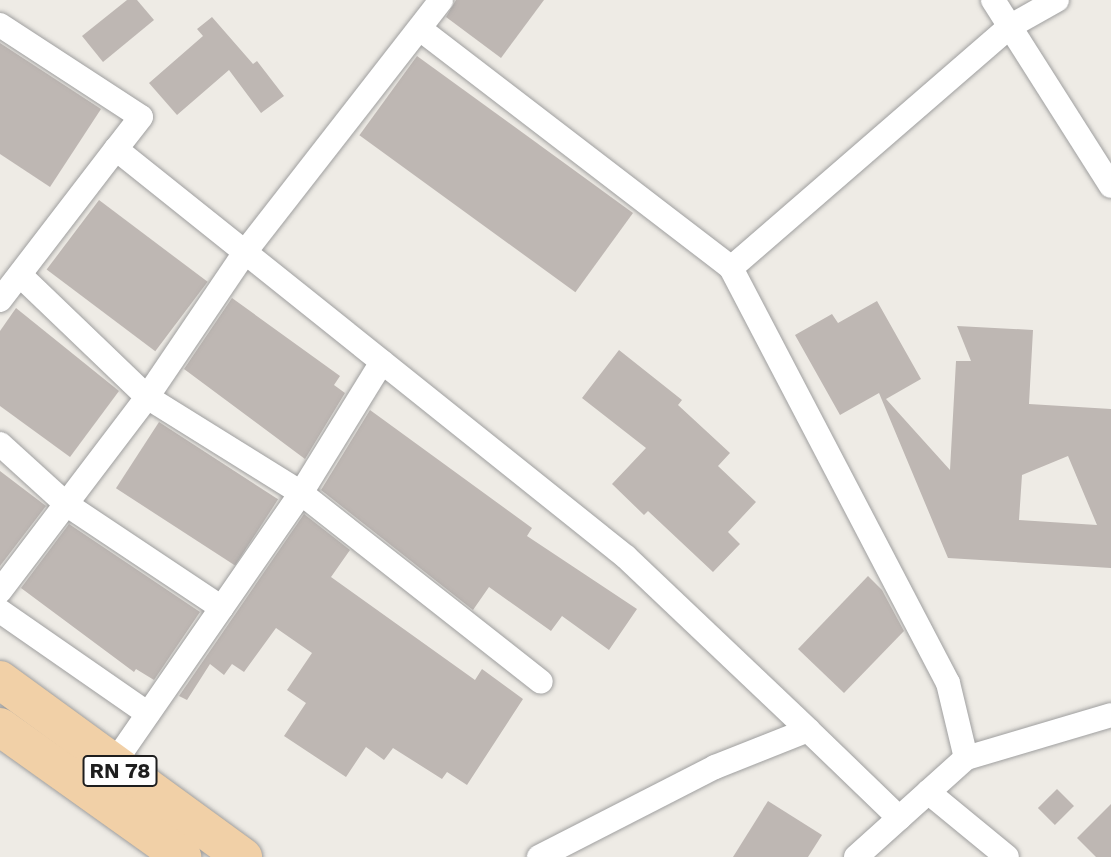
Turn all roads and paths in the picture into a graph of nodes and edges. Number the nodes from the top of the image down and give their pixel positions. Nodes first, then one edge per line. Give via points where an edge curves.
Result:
1 (441, 0) edge
2 (993, 0) edge
3 (1057, 0) edge
4 (0, 25) edge
5 (1009, 27) junction
6 (420, 29) junction
7 (116, 149) junction
8 (1111, 186) edge
9 (246, 253) junction
10 (731, 268) junction
11 (19, 275) junction
12 (0, 300) edge
13 (382, 362) junction
14 (147, 397) junction
15 (0, 444) edge
16 (301, 493) junction
17 (66, 504) junction
18 (0, 591) edge
19 (222, 608) junction
20 (0, 611) edge
21 (0, 680) edge
22 (541, 682) dead end
23 (148, 714) junction
24 (1111, 715) edge
25 (0, 727) edge
26 (808, 730) junction
27 (965, 758) junction
28 (112, 766) junction
29 (928, 792) junction
30 (898, 818) junction
31 (182, 857) edge
32 (243, 857) edge
33 (539, 857) edge
34 (856, 857) edge
35 (1007, 857) edge

1 - 6 street
2 - 5 street
3 - 5 street
4 - 7 street via 141,117
5 - 8 street
5 - 10 street
6 - 9 street
6 - 10 street
7 - 9 street
7 - 11 street
9 - 13 street
9 - 14 street
10 - 27 street via 948,683
11 - 12 street
11 - 14 street
13 - 16 street
13 - 26 street via 626,557
14 - 16 street
14 - 17 street
15 - 17 street
16 - 19 street
16 - 22 street
17 - 18 street
17 - 19 street
19 - 23 street
20 - 23 street
21 - 28 main road, RN 78
23 - 28 street
24 - 27 street
25 - 31 main road, RN 78
26 - 30 street
26 - 33 street via 715,767
27 - 29 street
28 - 32 main road, RN 78
29 - 30 street
29 - 35 street
30 - 34 street

